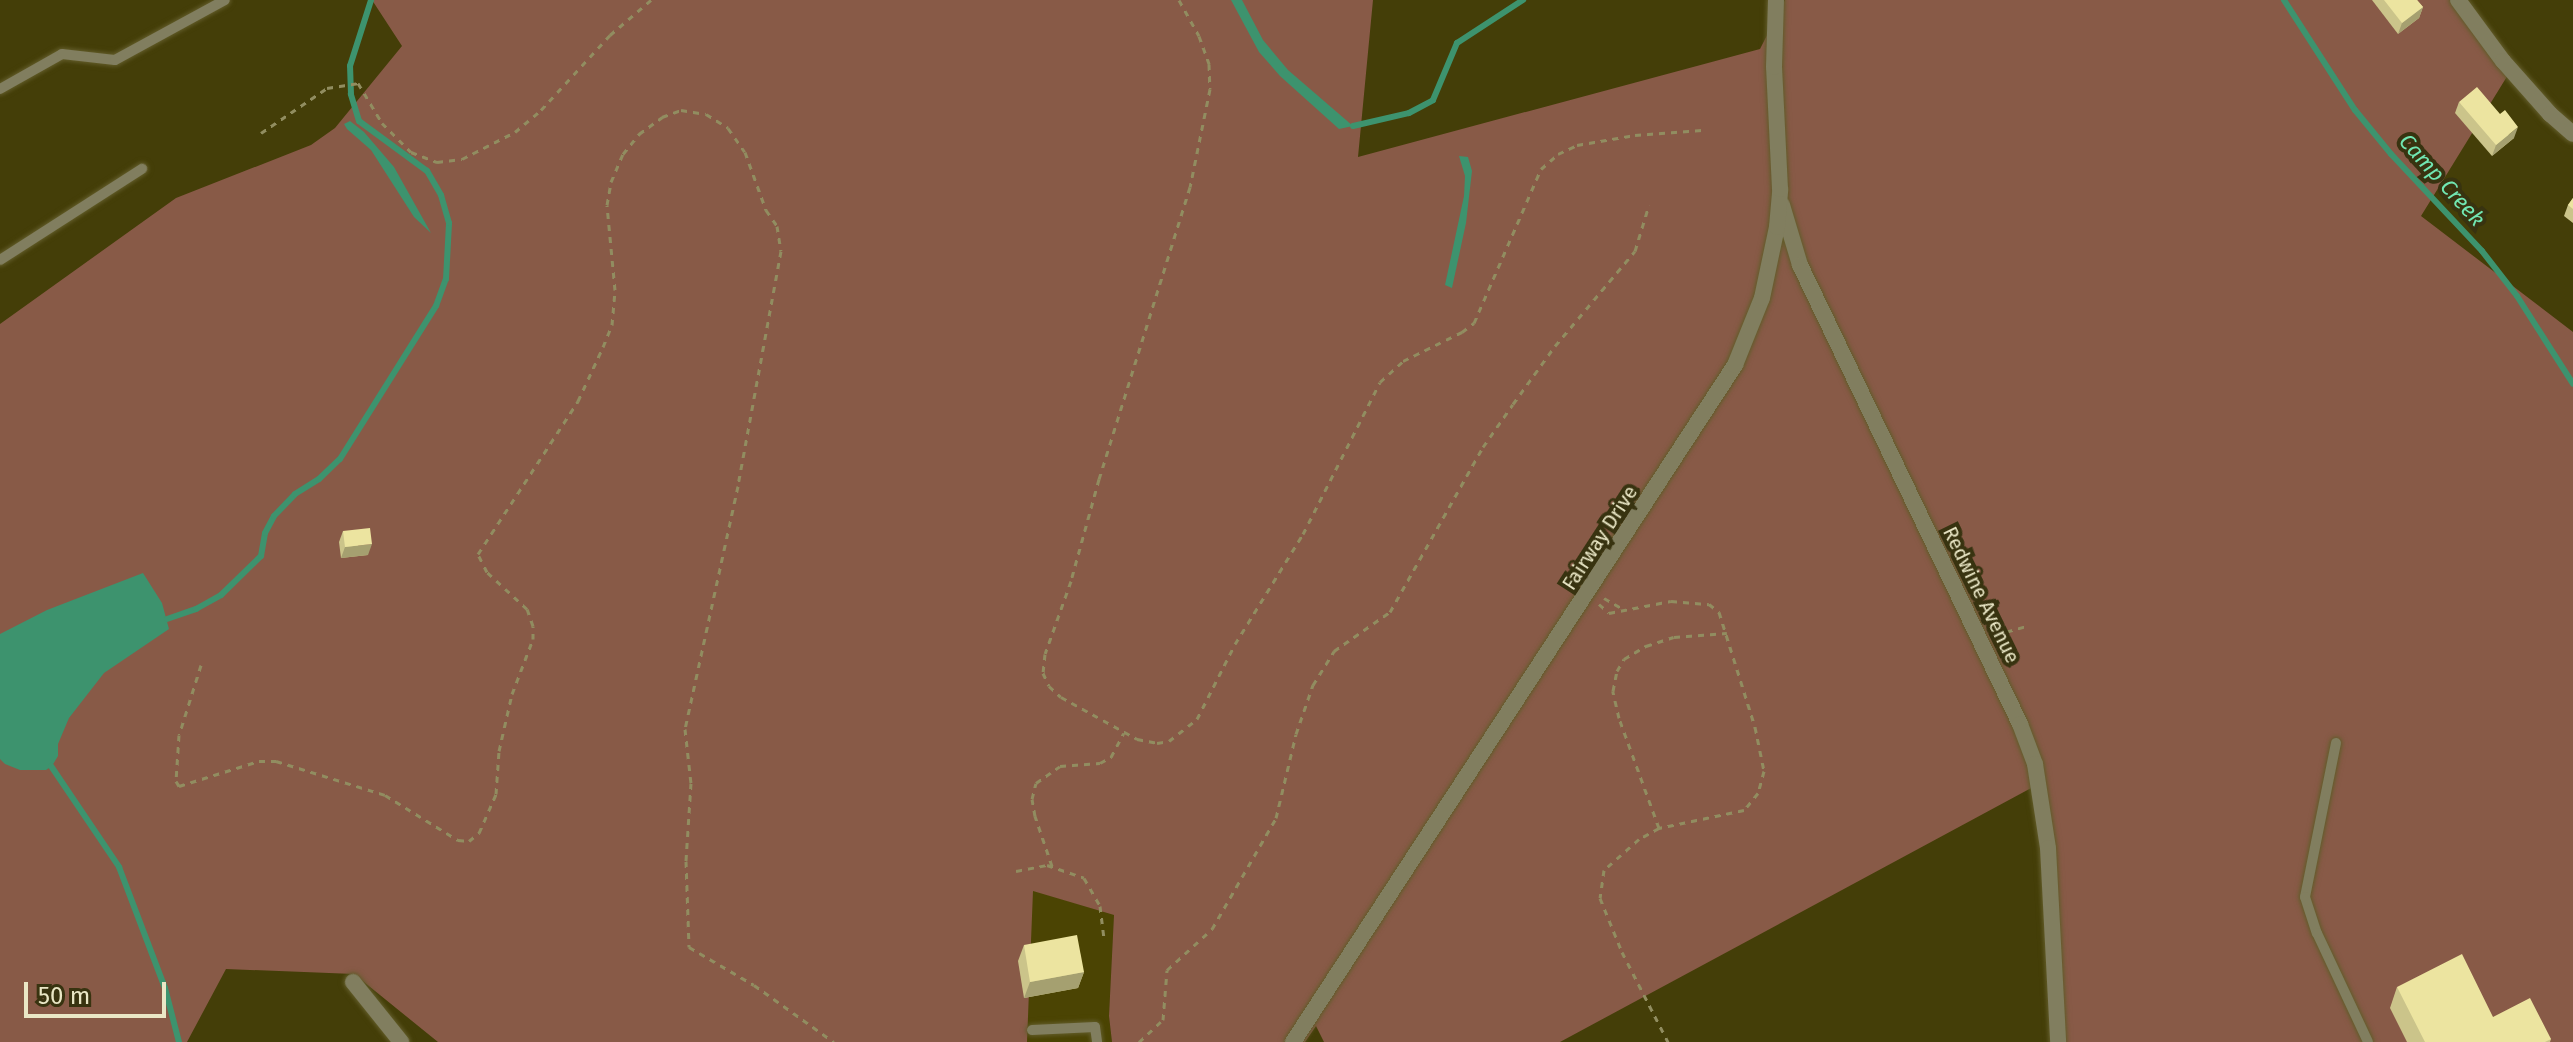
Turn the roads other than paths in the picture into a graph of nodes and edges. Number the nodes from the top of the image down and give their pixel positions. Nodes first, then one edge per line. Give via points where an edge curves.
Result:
1 (225, 0) edge
2 (1776, 0) edge
3 (2458, 0) edge
4 (0, 89) edge
5 (2573, 134) edge
6 (142, 169) dead end
7 (1780, 189) junction
8 (0, 260) edge
9 (2336, 743) dead end
10 (353, 982) dead end
11 (1032, 1030) dead end
12 (1298, 1039) edge
13 (401, 1042) edge
14 (1097, 1042) edge
15 (2058, 1042) edge
16 (2368, 1042) edge

1 - 4 lane via 115,60 62,54
2 - 7 street, Fairway Drive
3 - 5 street via 2503,61
6 - 8 lane
7 - 12 street, Fairway Drive via 1771,264 1735,365 1592,600
7 - 15 street, Redwine Avenue via 1783,217 1800,265 2020,724 2044,805
9 - 16 lane via 2305,897
10 - 13 street
11 - 14 lane via 1095,1027

